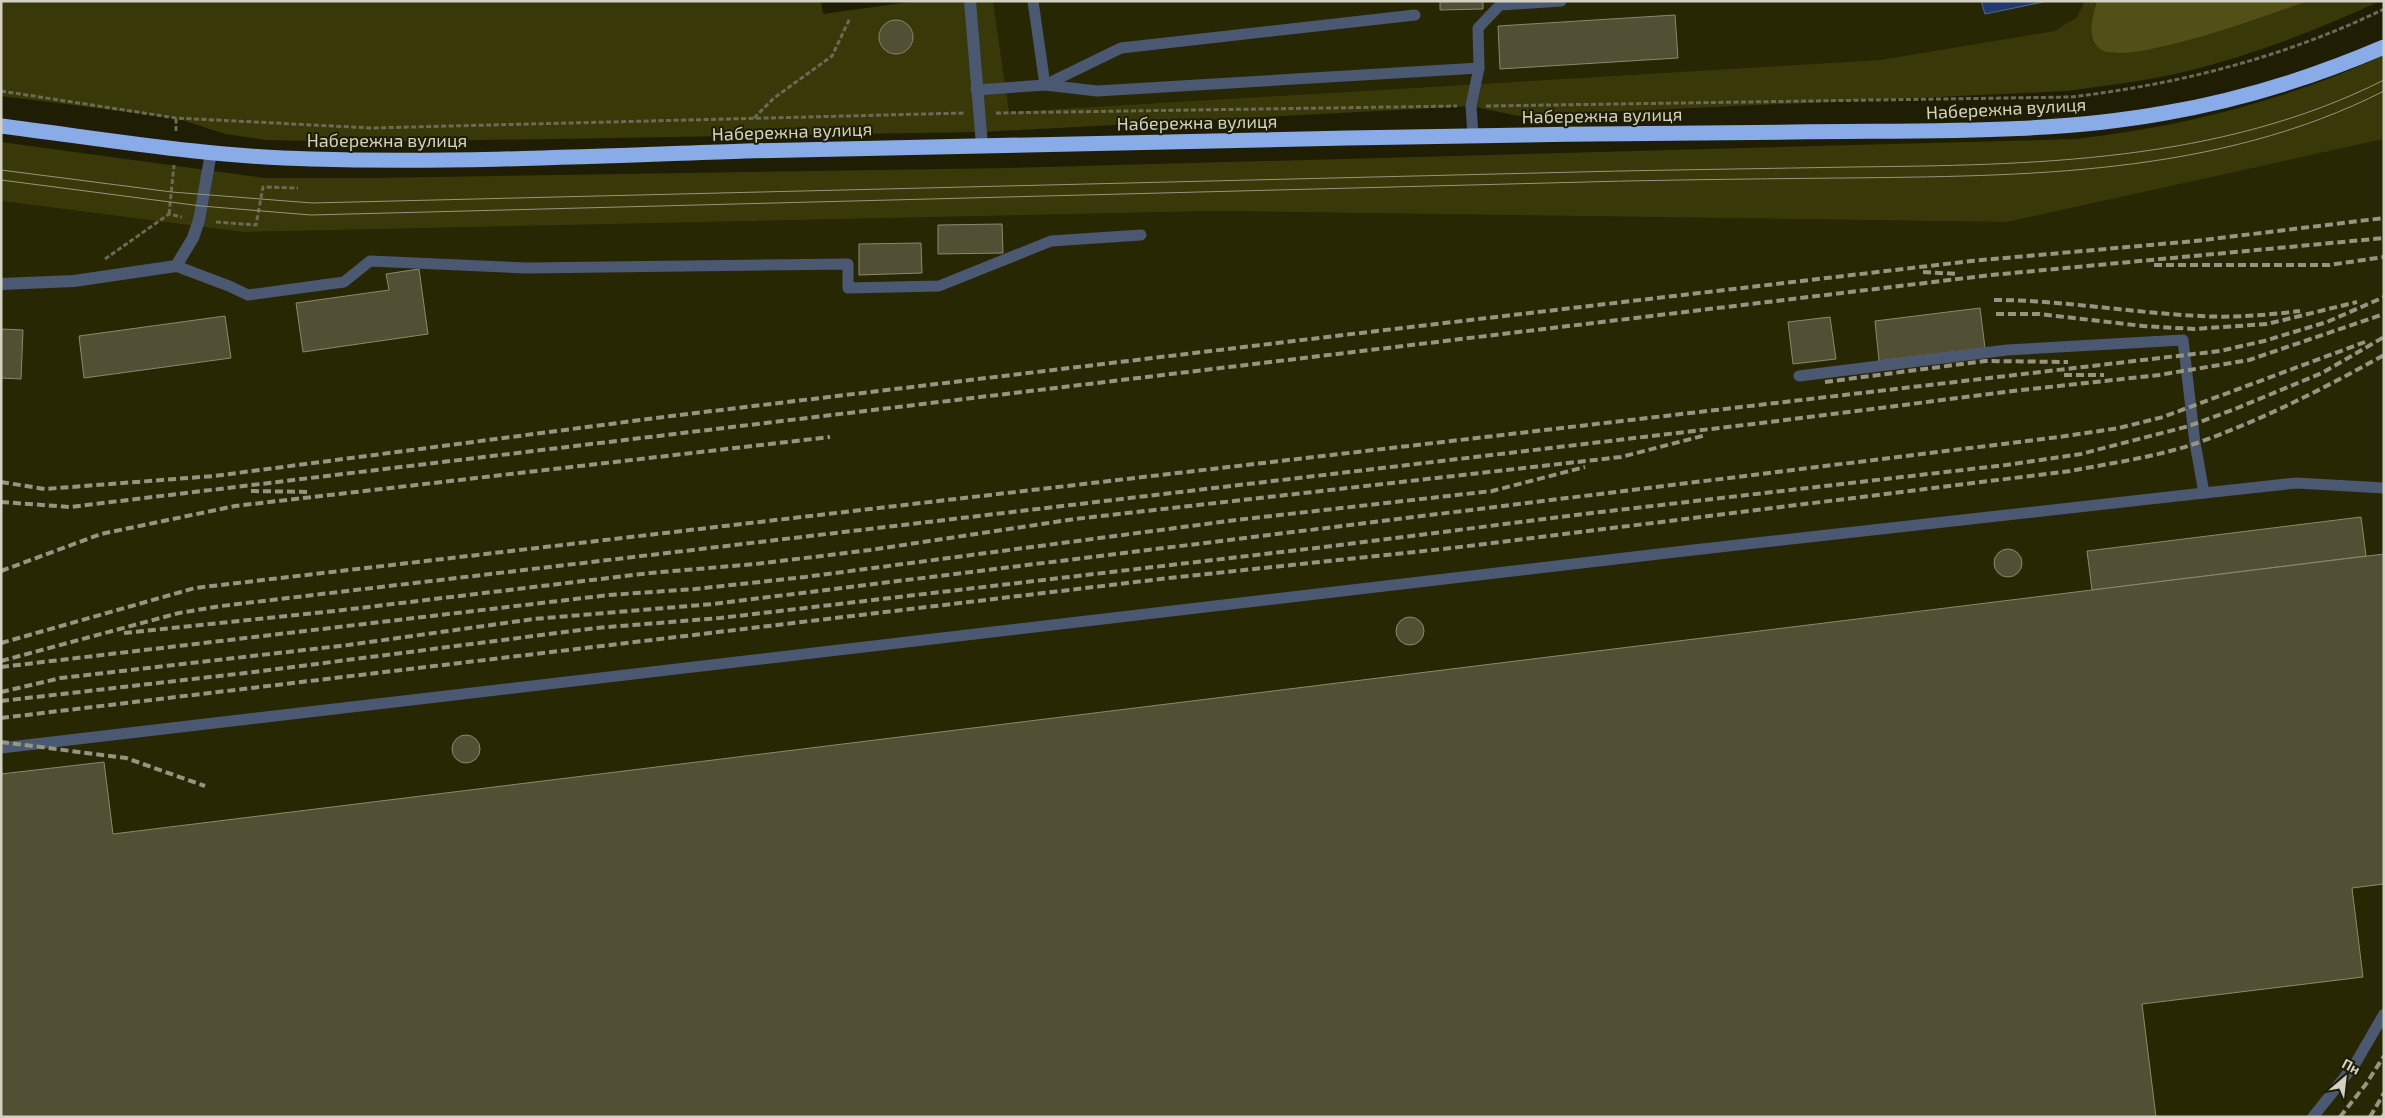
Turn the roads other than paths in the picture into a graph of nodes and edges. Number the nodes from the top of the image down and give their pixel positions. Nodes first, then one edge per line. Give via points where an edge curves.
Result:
1 (970, 1) edge
2 (1033, 1) edge
3 (1562, 1) edge
4 (1500, 3) edge
5 (1415, 14) dead end
6 (2384, 47) edge
7 (1479, 68) junction
8 (1045, 85) junction
9 (976, 90) junction
10 (1, 126) edge
11 (1473, 136) junction
12 (982, 145) junction
13 (210, 153) junction
14 (1141, 235) dead end
15 (176, 266) junction
16 (1, 284) edge
17 (1799, 376) dead end
18 (2384, 488) edge
19 (2204, 493) junction
20 (1, 748) edge
21 (2384, 1014) edge
22 (2314, 1117) edge

1 - 9 street
2 - 8 lane
3 - 4 lane
4 - 7 lane via 1478,28
5 - 8 lane via 1121,48
6 - 11 highway, Набережна вулиця via 2239,97 2160,114 2075,125 1956,130
7 - 8 lane via 1097,92
7 - 11 lane via 1471,106
8 - 9 lane
9 - 12 street
10 - 13 highway, Набережна вулиця
11 - 12 highway, Набережна вулиця
12 - 13 highway, Набережна вулиця via 402,159 312,159
13 - 15 street via 196,229
14 - 15 lane via 1051,241 939,286 848,288 848,264 527,268 370,262 344,282 248,296
15 - 16 street via 74,281
17 - 19 lane via 2007,350 2184,340
18 - 19 lane via 2296,484
19 - 20 lane
21 - 22 lane via 2355,1064

